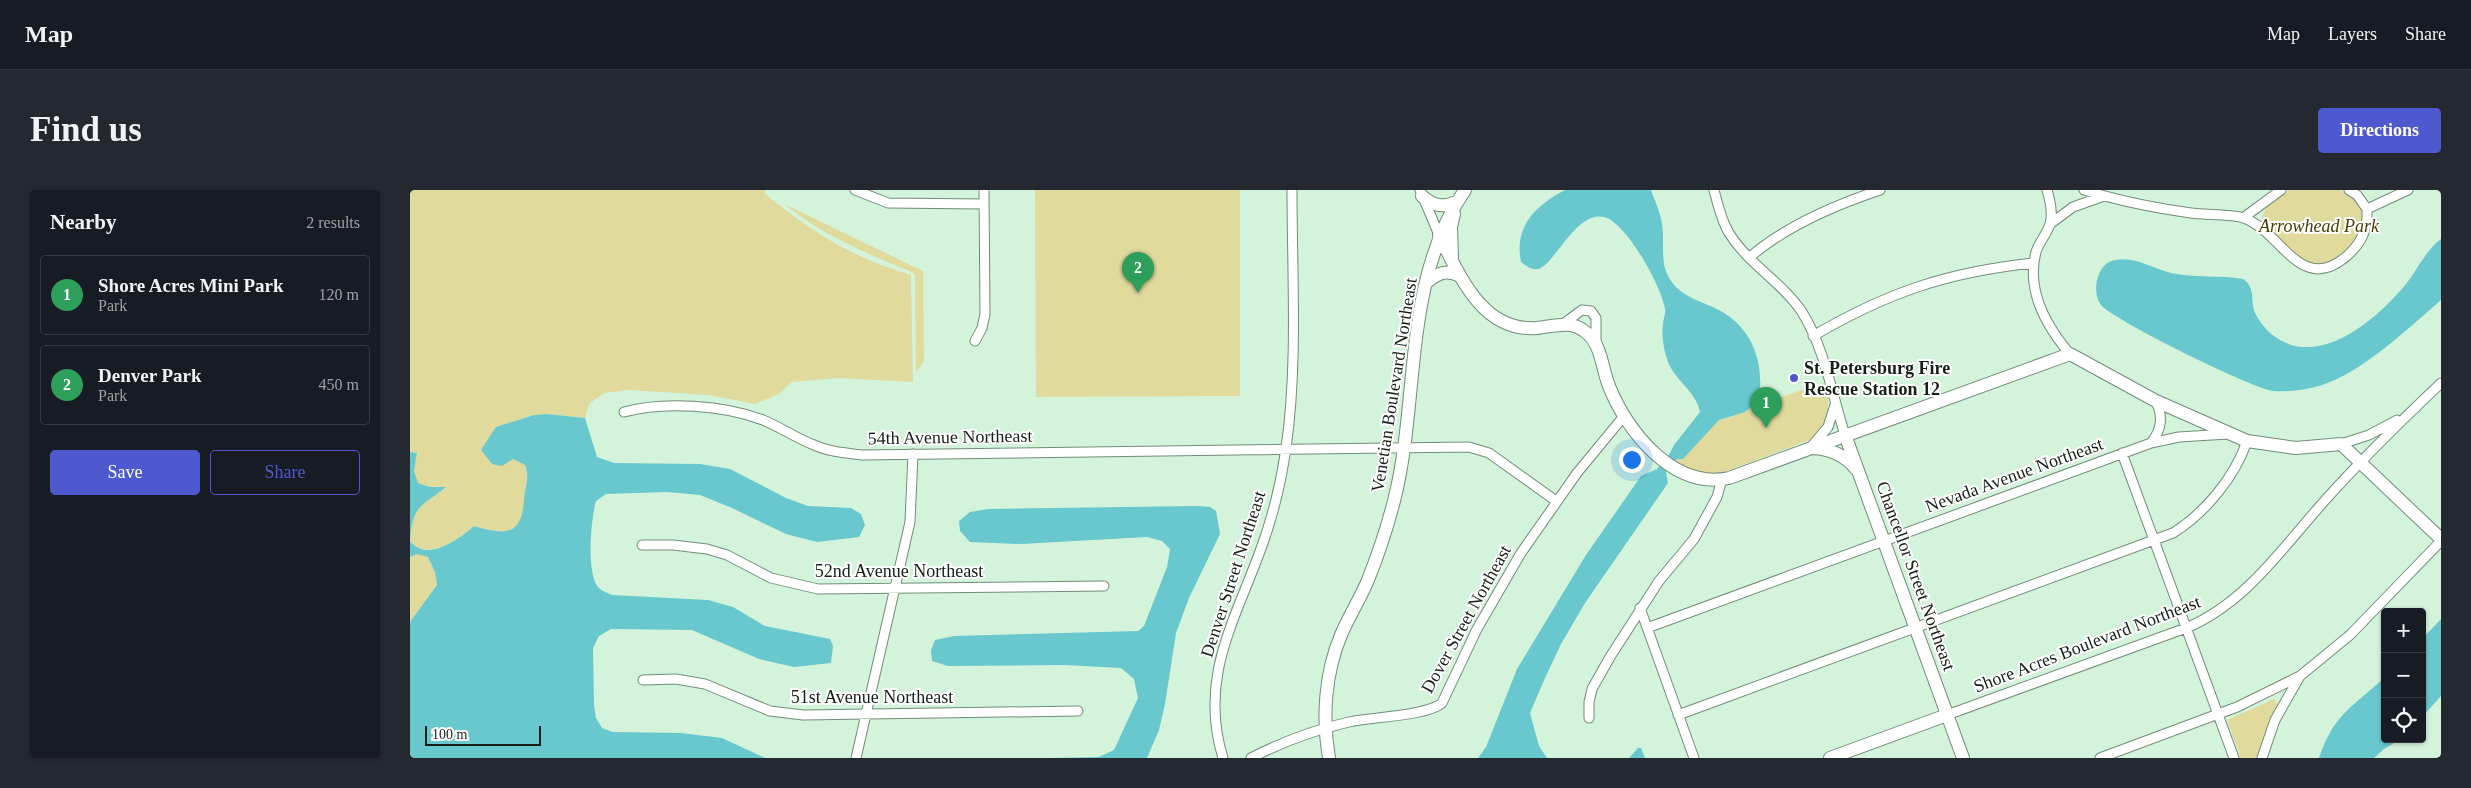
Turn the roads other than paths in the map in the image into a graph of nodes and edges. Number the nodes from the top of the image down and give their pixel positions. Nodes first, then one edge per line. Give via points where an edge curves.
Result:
1 (855, 190) edge
2 (984, 190) edge
3 (1292, 190) edge
4 (1465, 190) edge
5 (1714, 190) edge
6 (1880, 190) edge
7 (2047, 190) edge
8 (2084, 190) edge
9 (2281, 190) edge
10 (2349, 190) edge
11 (2408, 190) edge
12 (1421, 193) edge
13 (2104, 196) junction
14 (1456, 202) junction
15 (984, 204) junction
16 (2367, 209) junction
17 (2243, 218) junction
18 (2050, 224) junction
19 (1438, 235) junction
20 (1750, 257) junction
21 (1453, 262) junction
22 (2034, 263) junction
23 (1460, 276) junction
24 (1427, 282) junction
25 (1563, 324) junction
26 (1813, 336) junction
27 (975, 341) dead end
28 (1596, 344) junction
29 (2070, 354) junction
30 (2441, 383) edge
31 (2156, 401) junction
32 (1835, 402) junction
33 (624, 412) dead end
34 (2408, 414) junction
35 (1624, 416) junction
36 (2228, 434) junction
37 (1845, 435) junction
38 (2247, 441) junction
39 (2151, 443) junction
40 (2341, 444) junction
41 (1286, 448) junction
42 (1404, 448) junction
43 (1810, 448) junction
44 (2122, 453) junction
45 (913, 454) junction
46 (2361, 463) junction
47 (1859, 472) junction
48 (1722, 479) junction
49 (1556, 501) junction
50 (1884, 540) junction
51 (2441, 540) edge
52 (2154, 541) junction
53 (642, 545) dead end
54 (1104, 586) dead end
55 (895, 589) junction
56 (1640, 608) junction
57 (1916, 627) junction
58 (1647, 628) junction
59 (2186, 628) junction
60 (2300, 676) junction
61 (643, 680) dead end
62 (1078, 711) dead end
63 (866, 715) junction
64 (1678, 715) junction
65 (1947, 715) junction
66 (2218, 715) junction
67 (1589, 718) dead end
68 (1326, 728) junction
69 (856, 758) edge
70 (1224, 758) edge
71 (1251, 758) edge
72 (1330, 758) edge
73 (1694, 758) edge
74 (1830, 758) edge
75 (1963, 758) edge
76 (2100, 758) edge
77 (2234, 758) edge
78 (2262, 758) edge

1 - 15 street via 888,203
2 - 15 street
3 - 41 street, Denver Street Northeast via 1292,393
4 - 14 street, Venetian Boulevard Northeast
5 - 20 street via 1729,232
6 - 20 street via 1816,215
7 - 18 street
8 - 13 street
9 - 17 street
10 - 16 street
11 - 16 street
12 - 14 street via 1437,205
12 - 19 street
13 - 17 street via 2159,208
13 - 18 street via 2073,207
14 - 19 street, Venetian Boulevard Northeast
14 - 21 street via 1452,227
15 - 27 street via 985,314
16 - 17 street via 2367,228 2356,246 2338,263 2320,268 2294,262 2272,238
18 - 22 street
19 - 21 street
19 - 24 street, Venetian Boulevard Northeast
20 - 26 street via 1789,294
21 - 23 street
22 - 26 street via 1970,272 1916,286 1866,306
22 - 29 street via 2039,304
23 - 24 street via 1441,273
23 - 25 street via 1476,301 1499,320 1528,328
24 - 42 street, Venetian Boulevard Northeast via 1413,361
25 - 28 street via 1581,329
25 - 28 street via 1579,311 1591,311 1596,318
26 - 32 street
28 - 35 street via 1608,385
29 - 31 street
29 - 37 street
30 - 34 street
31 - 36 street
31 - 39 street via 2161,422 2158,435
32 - 37 street
32 - 43 street via 1828,427
33 - 45 street, 54th Avenue Northeast via 639,408 729,409 765,421 827,450
34 - 40 street via 2369,435
34 - 46 street, Shore Acres Boulevard Northeast
35 - 48 street via 1638,436 1673,465 1692,477
35 - 49 street, Dover Street Northeast
36 - 38 street
36 - 39 street, Nevada Avenue Northeast via 2179,437
37 - 43 street
37 - 47 street, Chancellor Street Northeast
38 - 40 street via 2296,448
38 - 52 street via 2238,462 2212,498 2184,525
39 - 44 street, Nevada Avenue Northeast
40 - 46 street
41 - 42 street, 54th Avenue Northeast
41 - 45 street, 54th Avenue Northeast
41 - 70 street, Denver Street Northeast via 1268,530 1219,658 1216,719
42 - 49 street, 54th Avenue Northeast via 1483,450
42 - 68 street, Venetian Boulevard Northeast via 1394,501 1380,548 1332,661
43 - 47 street via 1840,454
43 - 48 street
44 - 50 street, Nevada Avenue Northeast
44 - 52 street
45 - 55 street via 911,516
46 - 51 street
46 - 59 street, Shore Acres Boulevard Northeast via 2248,587 2218,612
47 - 50 street, Chancellor Street Northeast
48 - 56 street via 1717,497 1694,539
49 - 68 street, Dover Street Northeast via 1499,589 1442,703 1431,710 1379,716
50 - 57 street, Chancellor Street Northeast
50 - 58 street, Nevada Avenue Northeast
51 - 60 street via 2350,636
52 - 57 street
52 - 59 street
53 - 55 street, 52nd Avenue Northeast via 674,544 707,549 727,555 771,578 801,587
54 - 55 street, 52nd Avenue Northeast
55 - 63 street
56 - 58 street
56 - 67 street via 1592,689
57 - 64 street
57 - 65 street, Chancellor Street Northeast
58 - 64 street
59 - 65 street, Shore Acres Boulevard Northeast
59 - 66 street
60 - 66 street
60 - 78 street via 2281,707
61 - 63 street, 51st Avenue Northeast via 676,679 705,684 784,714
62 - 63 street, 51st Avenue Northeast
63 - 69 street
64 - 73 street
65 - 74 street, Shore Acres Boulevard Northeast
65 - 75 street, Chancellor Street Northeast
66 - 76 street
66 - 77 street
68 - 71 street, Dover Street Northeast
68 - 72 street, Venetian Boulevard Northeast

